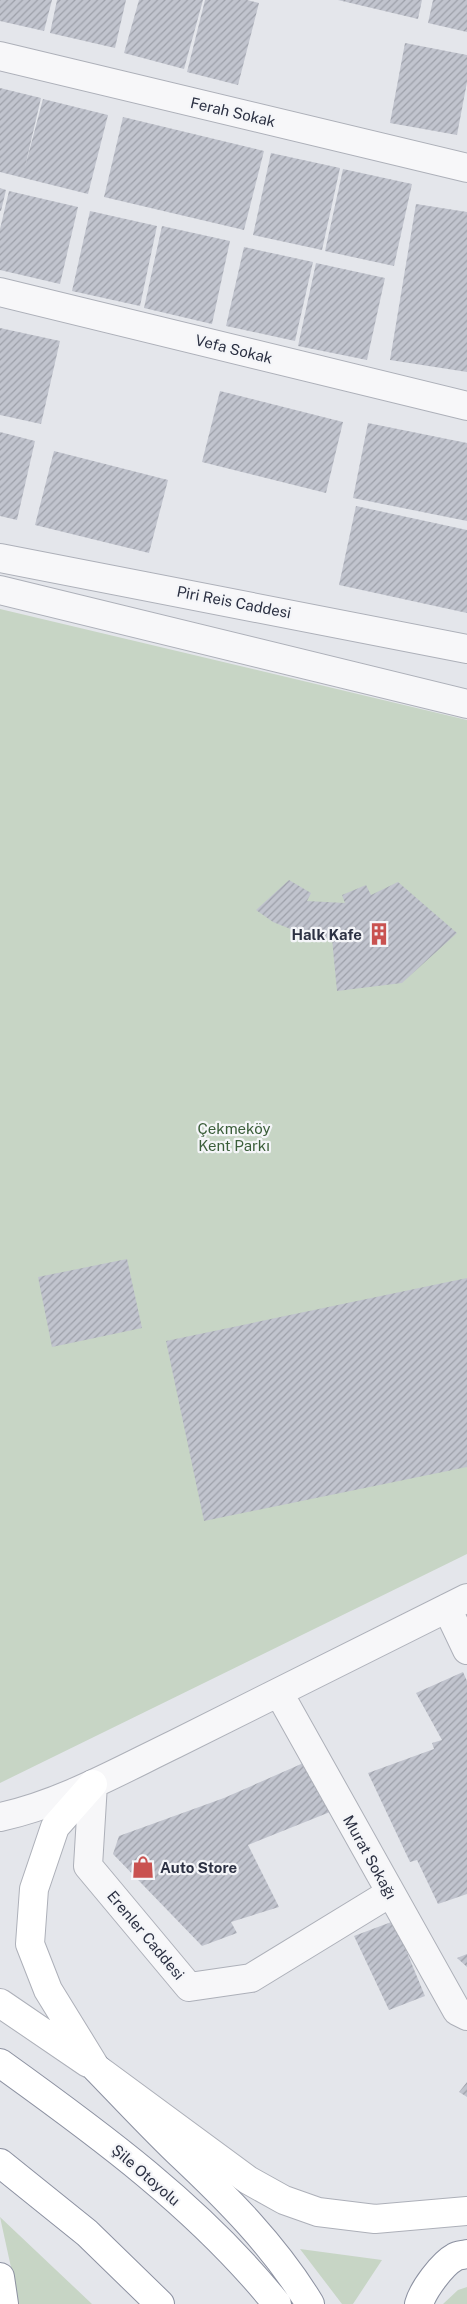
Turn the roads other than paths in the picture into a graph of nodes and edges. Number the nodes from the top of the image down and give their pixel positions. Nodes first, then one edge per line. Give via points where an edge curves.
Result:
1 (0, 56) edge
2 (467, 168) edge
3 (0, 292) edge
4 (467, 406) edge
5 (0, 558) edge
6 (0, 590) edge
7 (467, 649) edge
8 (467, 704) edge
9 (457, 1603) edge
10 (467, 1650) edge
11 (279, 1693) junction
12 (93, 1784) junction
13 (0, 1817) edge
14 (390, 1893) junction
15 (0, 2003) edge
16 (467, 2016) edge
17 (0, 2063) edge
18 (96, 2068) junction
19 (0, 2162) edge
20 (467, 2211) edge
21 (467, 2254) edge
22 (0, 2277) edge
23 (4, 2304) edge
24 (160, 2304) edge
25 (277, 2304) edge
26 (310, 2304) edge
27 (419, 2304) edge

1 - 2 street, Ferah Sokak
3 - 4 street, Vefa Sokak
5 - 7 street, Piri Reis Caddesi
6 - 8 street
9 - 10 street
9 - 11 street
11 - 12 street
11 - 14 street, Murat Sokağı
12 - 13 street
12 - 14 street, Erenler Caddesi via 88,1866 189,1987 250,1978
12 - 18 main road via 55,1827 34,1889 30,1944 48,1990
14 - 16 street, Murat Sokağı via 457,2011
15 - 18 main road
17 - 25 main road, Şile Otoyolu via 97,2132 191,2213
18 - 20 main road via 248,2180 284,2200 318,2212 375,2219
18 - 26 main road via 216,2186 296,2281
19 - 24 main road via 87,2233
21 - 27 main road via 456,2257 436,2276
22 - 23 main road

